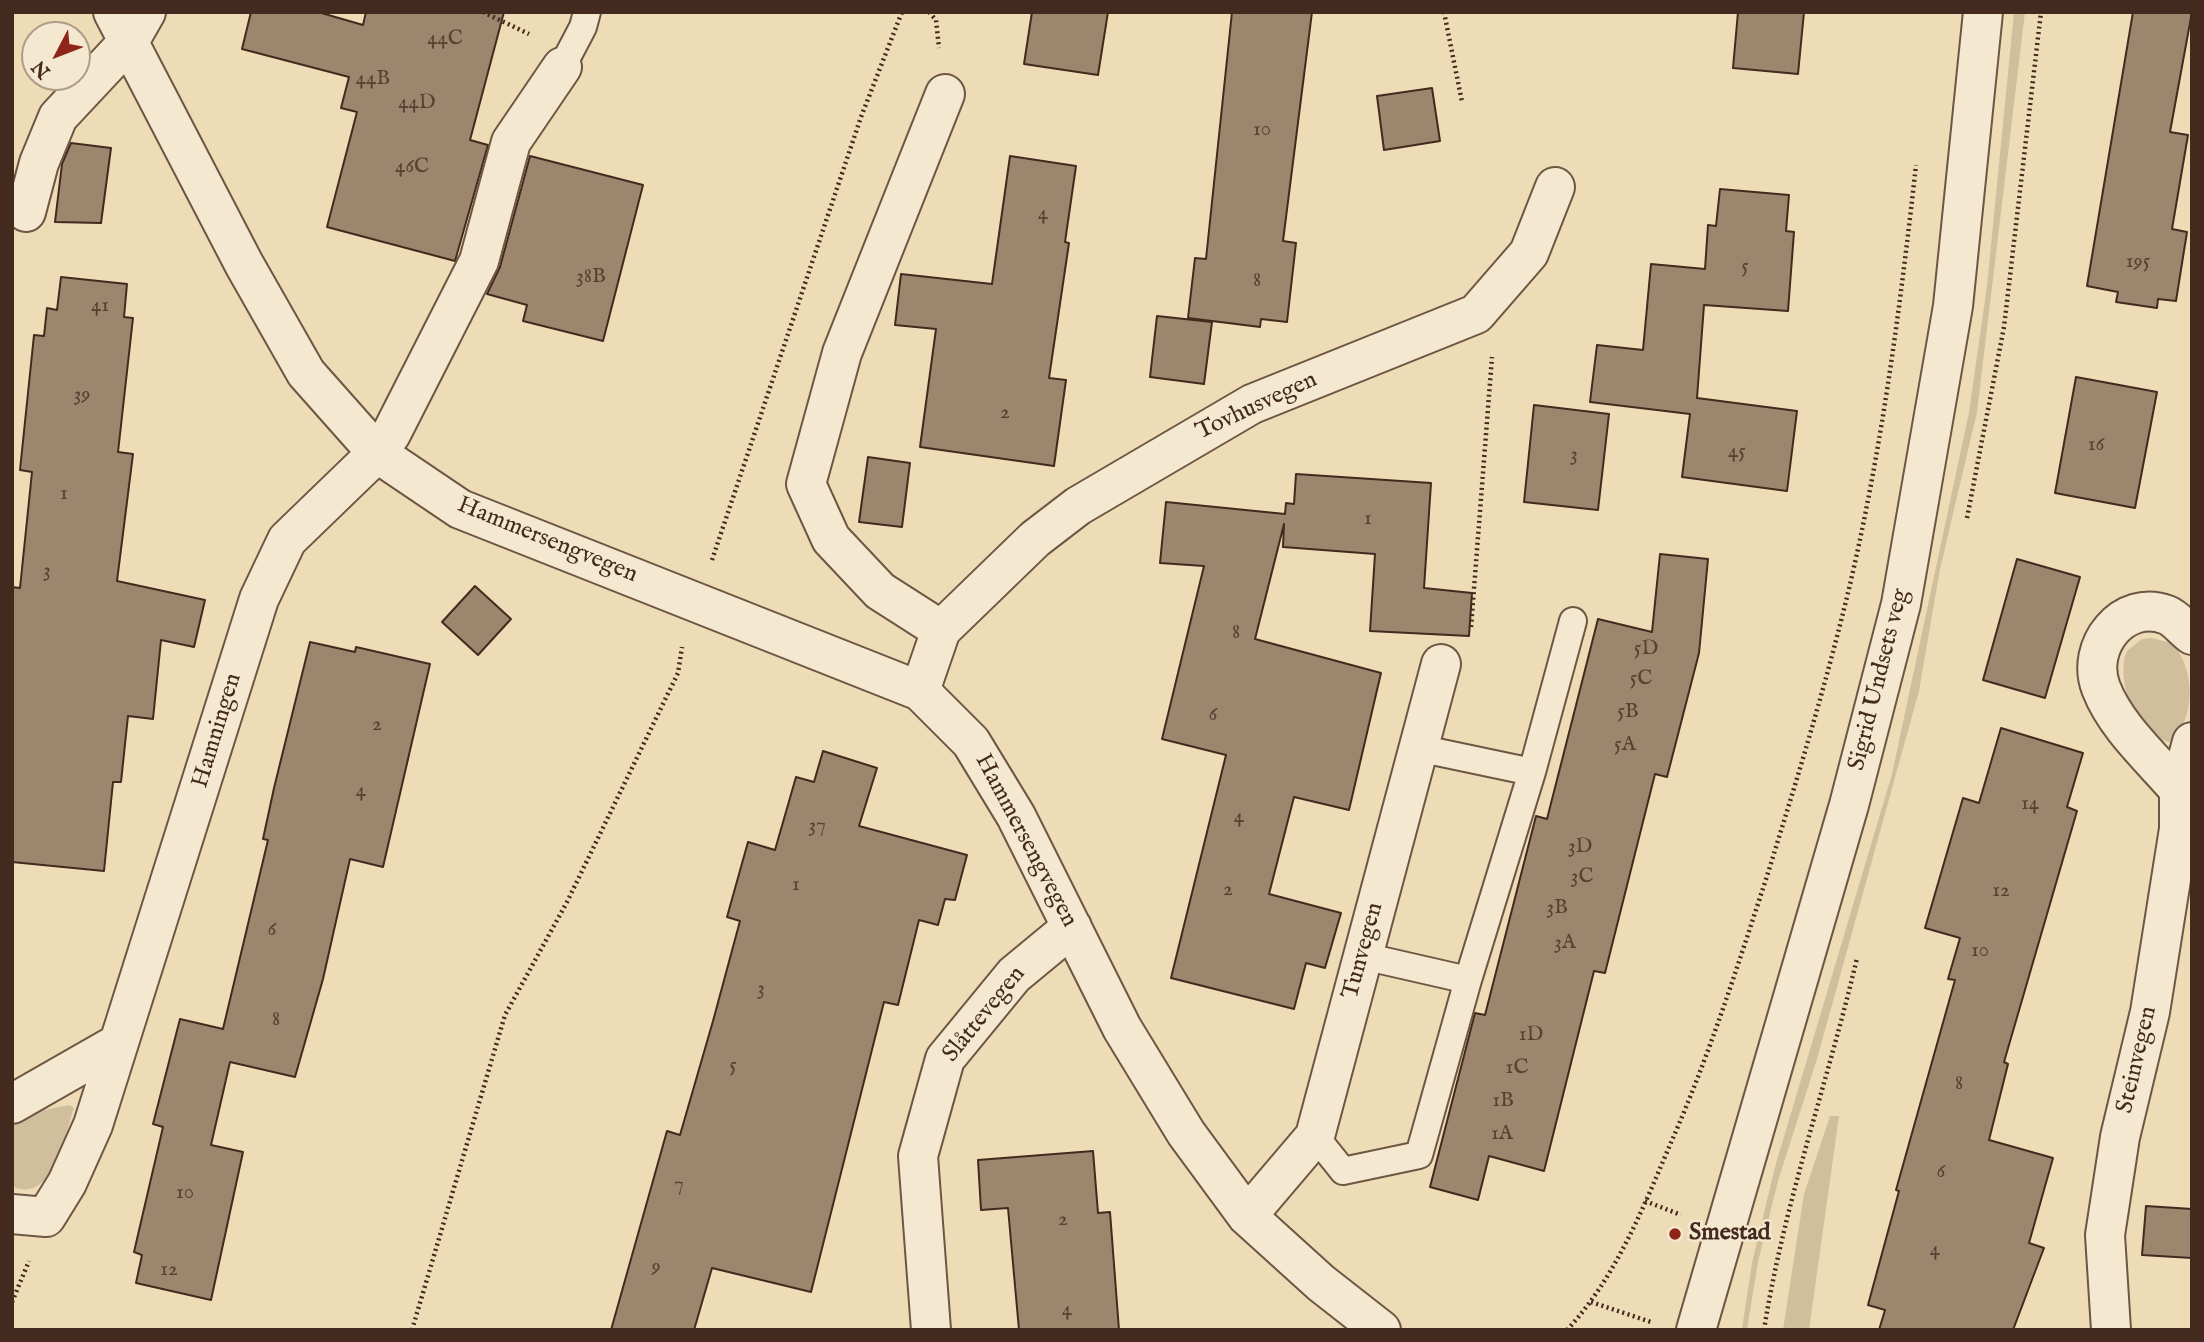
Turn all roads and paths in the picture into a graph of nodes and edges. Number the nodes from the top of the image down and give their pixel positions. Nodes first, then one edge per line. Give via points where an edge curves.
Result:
1 (587, 12) edge
2 (902, 12) edge
3 (1444, 12) edge
4 (1983, 12) edge
5 (130, 22) edge
6 (562, 67) joint
7 (945, 94) dead end
8 (1462, 102) dead end
9 (1917, 160) dead end
10 (1555, 187) dead end
11 (26, 212) dead end
12 (1476, 314) junction
13 (377, 453) junction
14 (691, 599) junction
15 (1573, 621) dead end
16 (942, 630) junction
17 (2192, 635) edge
18 (1441, 664) joint
19 (920, 691) junction
20 (2192, 742) edge
21 (1418, 748) junction
22 (1532, 772) junction
23 (2185, 792) edge
24 (1072, 927) junction
25 (1363, 956) junction
26 (1468, 980) junction
27 (117, 1044) junction
28 (12, 1104) edge
29 (1315, 1136) junction
30 (1645, 1201) junction
31 (12, 1214) edge
32 (1681, 1215) dead end
33 (1247, 1216) junction
34 (1591, 1302) junction
35 (1655, 1324) dead end
36 (412, 1330) edge
37 (931, 1330) edge
38 (1381, 1330) edge
39 (1567, 1330) edge
40 (1696, 1330) edge
41 (2111, 1330) edge

1 - 6 lane
2 - 14 path via 857,130 708,572
3 - 8 path
4 - 40 street, Sigrid Undsets veg via 1953,306 1901,604 1849,806
5 - 11 street, Hammersengvegen via 58,117
5 - 13 street, Hammersengvegen via 244,264 306,373
6 - 13 street via 511,142 479,261
7 - 16 street via 842,354 806,484 831,539 880,591
9 - 30 path via 1891,365 1847,595 1804,759 1711,1050
10 - 12 street, Tovhusvegen via 1529,253
12 - 16 street, Tovhusvegen via 1252,404 1128,474 1035,539
12 - 18 path via 1493,358 1470,637
13 - 14 street, Hammersengvegen via 460,509
13 - 27 street, Hamningen via 287,540 259,599
14 - 19 street, Hammersengvegen
14 - 36 path via 678,673 567,902 505,1015
15 - 22 lane
16 - 19 street, Tovhusvegen
17 - 23 street via 2168,615 2143,611 2121,619 2106,636 2097,657 2099,685 2113,714
18 - 21 street, Tunvegen
19 - 24 street, Hammersengvegen via 971,742 1016,816
20 - 23 street, Steinvegen
21 - 22 lane
21 - 25 street, Tunvegen
22 - 26 lane
23 - 41 street, Steinvegen via 2150,1012 2120,1137 2105,1235
24 - 33 street, Hammersengvegen via 1122,1028 1185,1133
24 - 37 street, Slåttevegen via 1014,975 945,1059 918,1156
25 - 26 lane
25 - 29 street, Tunvegen
26 - 29 lane via 1419,1155 1343,1171
27 - 28 street
27 - 31 street, Hamningen via 93,1125 46,1217
29 - 33 street, Tunvegen
30 - 32 path
30 - 34 path
33 - 38 street, Hammersengvegen
34 - 35 path
34 - 39 path

